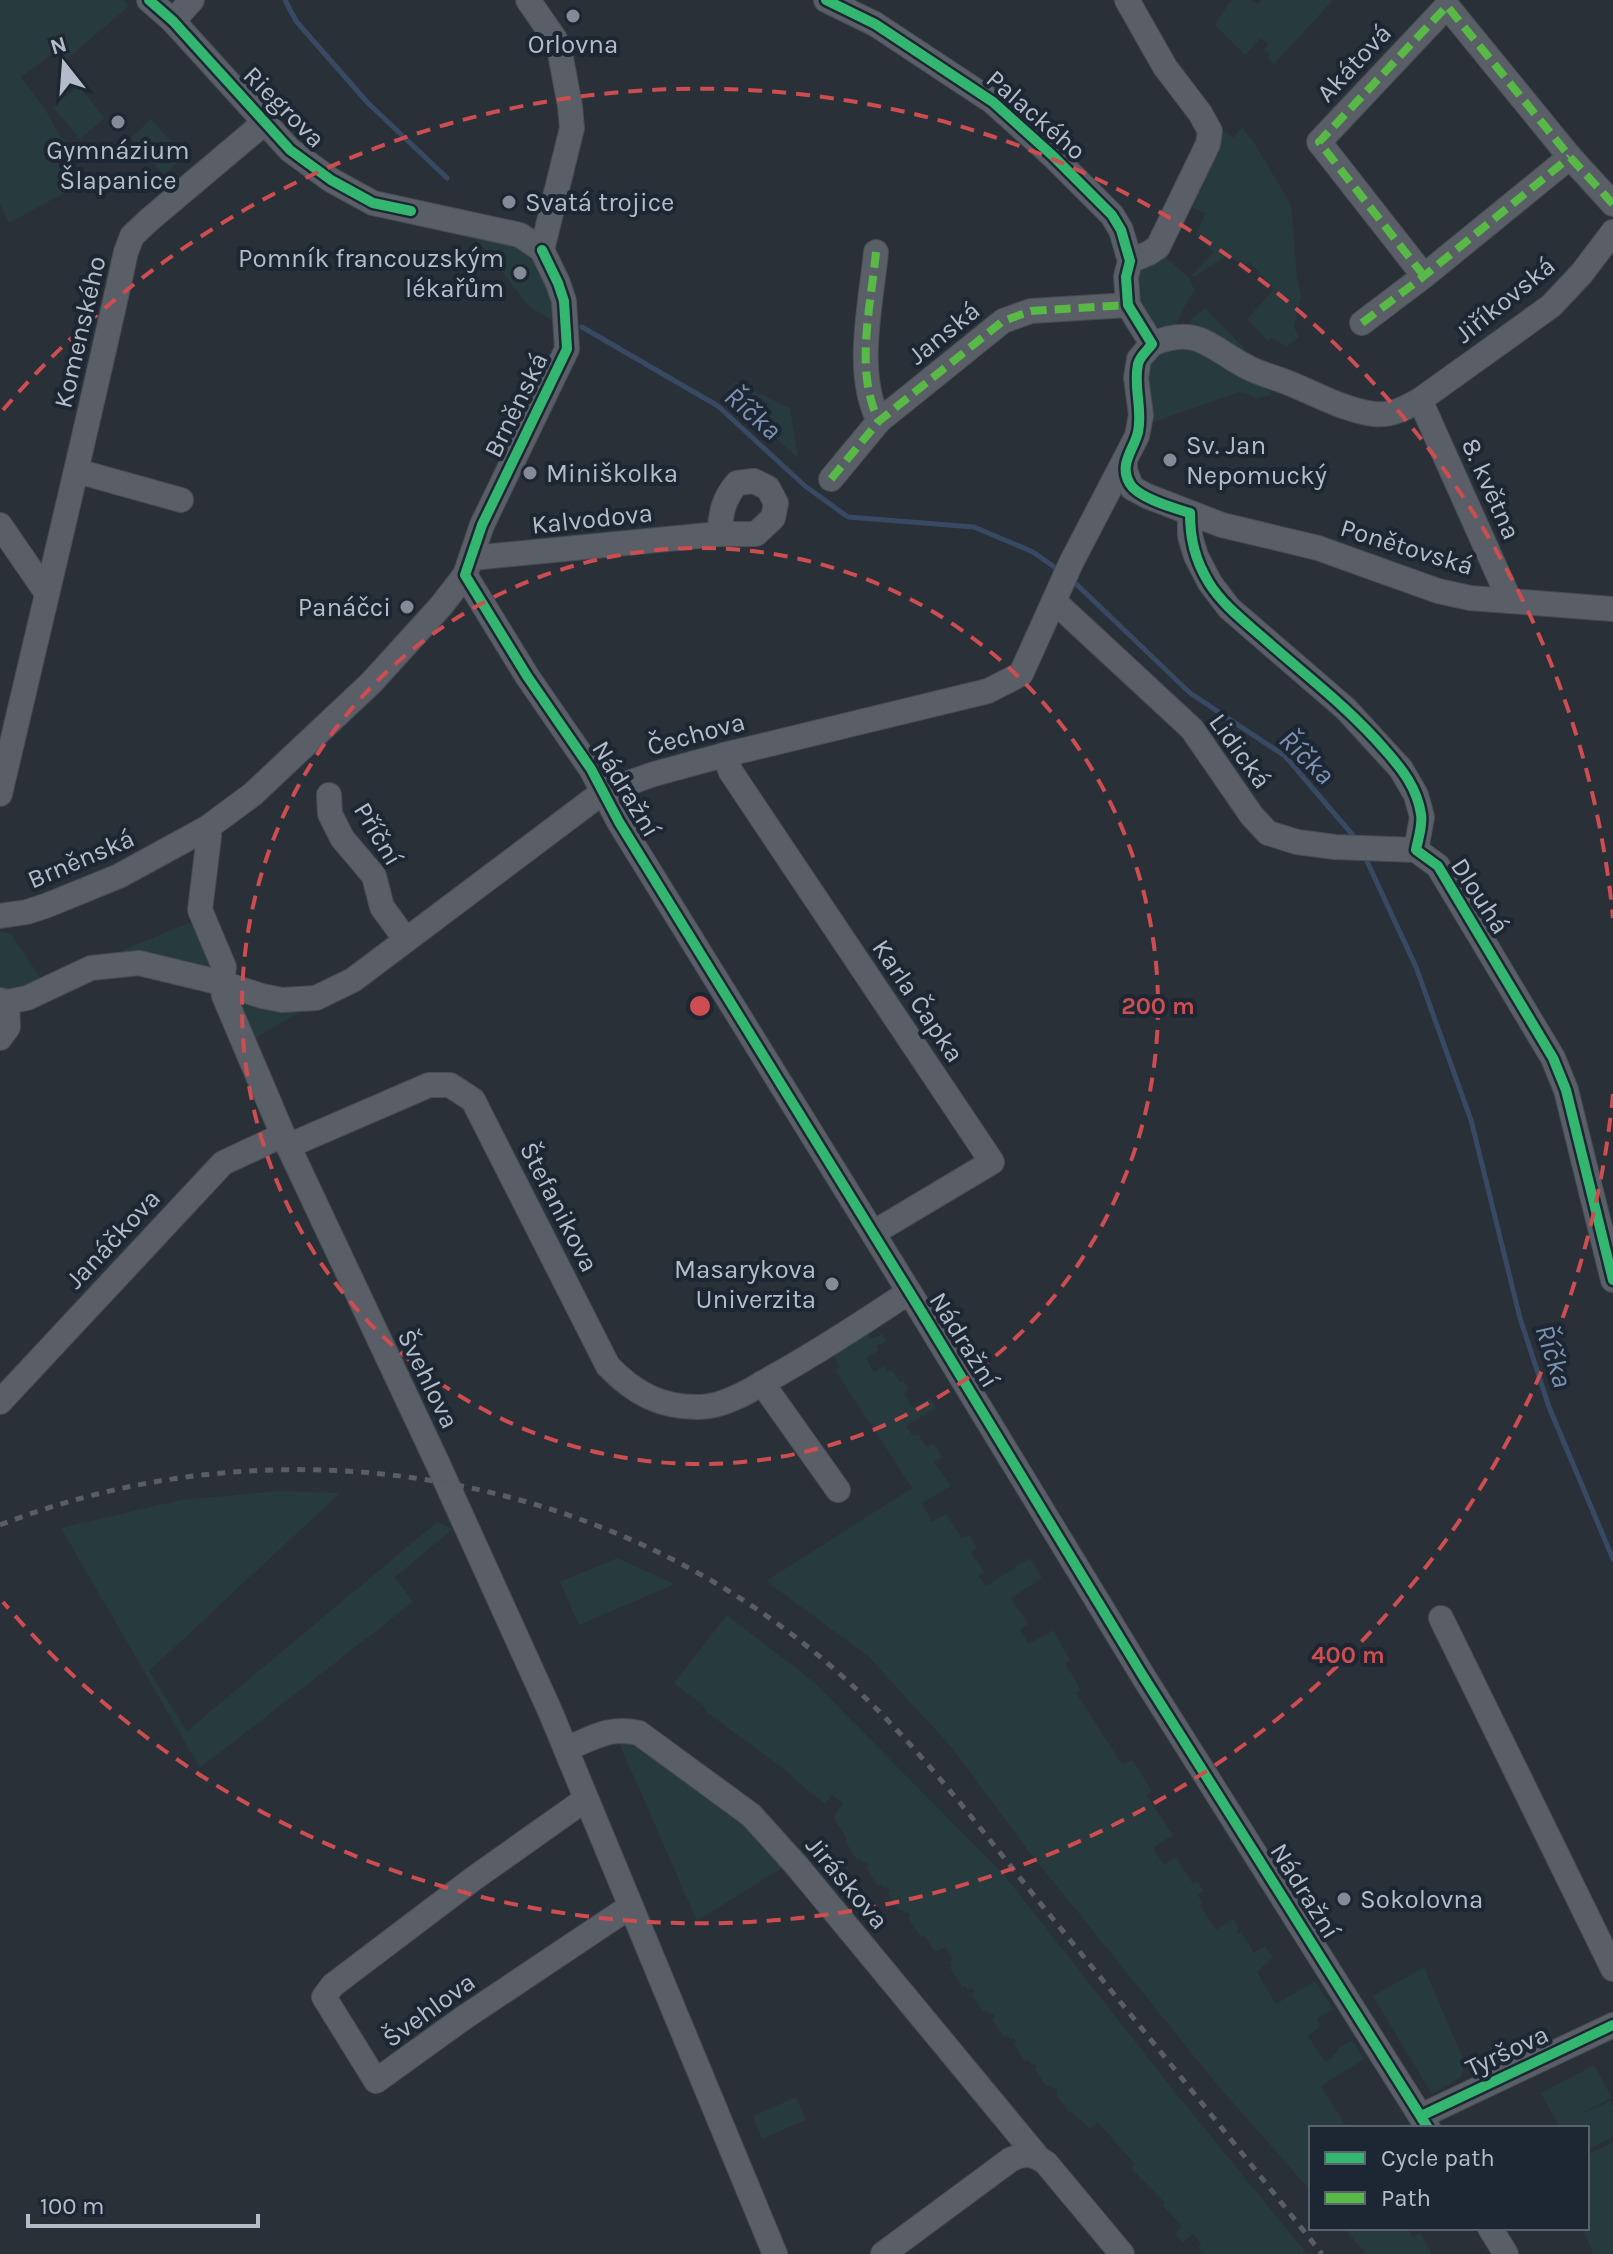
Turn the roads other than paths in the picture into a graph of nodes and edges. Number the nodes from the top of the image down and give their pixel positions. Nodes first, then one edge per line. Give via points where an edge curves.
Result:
1 (149, 0) edge
2 (192, 0) edge
3 (528, 0) edge
4 (826, 0) edge
5 (1127, 0) edge
6 (173, 21) junction
7 (264, 123) junction
8 (1570, 157) junction
9 (1613, 204) edge
10 (1613, 232) edge
11 (542, 250) junction
12 (876, 252) dead end
13 (1130, 261) junction
14 (1424, 276) junction
15 (1128, 305) junction
16 (1362, 323) dead end
17 (1152, 344) junction
18 (1420, 400) junction
19 (879, 421) junction
20 (1125, 460) junction
21 (77, 471) junction
22 (831, 479) dead end
23 (181, 500) dead end
24 (1179, 509) junction
25 (0, 525) edge
26 (1090, 527) junction
27 (719, 534) dead end
28 (469, 567) junction
29 (46, 592) junction
30 (1057, 596) junction
31 (1510, 601) junction
32 (1613, 609) edge
33 (724, 755) junction
34 (603, 792) junction
35 (0, 794) edge
36 (329, 795) dead end
37 (207, 828) junction
38 (1416, 850) junction
39 (0, 916) edge
40 (406, 940) junction
41 (222, 983) junction
42 (3, 1001) edge
43 (0, 1038) edge
44 (286, 1141) junction
45 (873, 1233) junction
46 (1613, 1280) edge
47 (909, 1292) junction
48 (762, 1383) junction
49 (0, 1402) edge
50 (838, 1490) dead end
51 (1441, 1618) dead end
52 (566, 1749) junction
53 (586, 1799) junction
54 (631, 1906) junction
55 (1613, 1969) edge
56 (1613, 2025) edge
57 (1424, 2122) edge
58 (1036, 2155) junction
59 (1491, 2230) edge
60 (775, 2254) edge
61 (883, 2254) edge
62 (1122, 2254) edge
63 (1506, 2254) edge

1 - 6 street, Riegrova
2 - 6 street
3 - 11 street via 560,53 572,128
4 - 13 street, Palackého via 875,24 993,102 1112,215
5 - 13 street via 1210,131 1158,247
6 - 7 street, Riegrova
7 - 11 street, Riegrova via 290,150 373,203 520,235
7 - 21 street, Komenského via 132,236
8 - 9 street, Akátová
8 - 14 street
8 - 14 street, Akátová via 1447,6 1319,142
10 - 18 street, Jiříkovská via 1551,306
11 - 28 street, Brněnská via 564,301 567,349 482,525
12 - 19 street via 865,362 871,406
13 - 15 street
14 - 16 street
15 - 17 street
15 - 19 street, Janská via 1031,311 1003,321
17 - 18 street, Jiříkovská via 1172,336 1191,337 1249,369 1375,415
17 - 20 street, Čechova via 1139,359 1141,415
18 - 31 street, 8. května
19 - 22 street, Janská
20 - 24 street via 1132,488
20 - 26 street, Čechova
21 - 23 street
21 - 29 street, Komenského
24 - 26 street via 1147,500 1127,502
24 - 31 street, Ponětovská via 1318,548 1438,591
24 - 38 street, Dlouhá via 1196,556 1229,608 1346,709 1401,769 1422,817
25 - 29 street
26 - 30 street, Čechova
27 - 28 street, Kalvodova
28 - 34 street, Nádražní via 527,676
28 - 37 street, Brněnská via 371,683 253,794
29 - 35 street, Komenského
30 - 33 street, Čechova via 1021,674 988,691
30 - 38 street, Lidická via 1192,729 1268,833 1335,847
31 - 32 street, Ponětovská
33 - 34 street, Čechova
33 - 45 street, Karla Čapka via 992,1162
34 - 40 street, Čechova
34 - 45 street, Nádražní
36 - 40 street, Příční via 330,814 342,838 374,876 382,907
37 - 39 street, Brněnská via 119,876 48,905
37 - 41 street via 200,910 224,967
38 - 46 street, Dlouhá via 1438,866 1553,1058 1566,1090
40 - 41 street, Čechova via 353,980 316,998 282,1000
41 - 42 street, Čechova via 139,963 91,968 27,998
41 - 44 street, Švehlova
42 - 43 street via 8,1027
44 - 48 street, Štefanikova via 429,1085 450,1085 473,1100 608,1366 627,1386 660,1403 702,1408
44 - 49 street, Janáčkova via 223,1163
44 - 52 street, Švehlova
45 - 47 street, Nádražní
47 - 48 street, Štefanikova
47 - 57 street, Nádražní
48 - 50 street
51 - 55 street
52 - 53 street, Švehlova
52 - 58 street, Jiráskova via 603,1732 639,1733 751,1815
53 - 54 street, Švehlova
53 - 54 street, Švehlova via 473,1879 324,1997 376,2081
54 - 60 street, Švehlova
56 - 57 street, Tyršova
58 - 61 street via 1010,2160
58 - 62 street, Jiráskova
59 - 63 street

